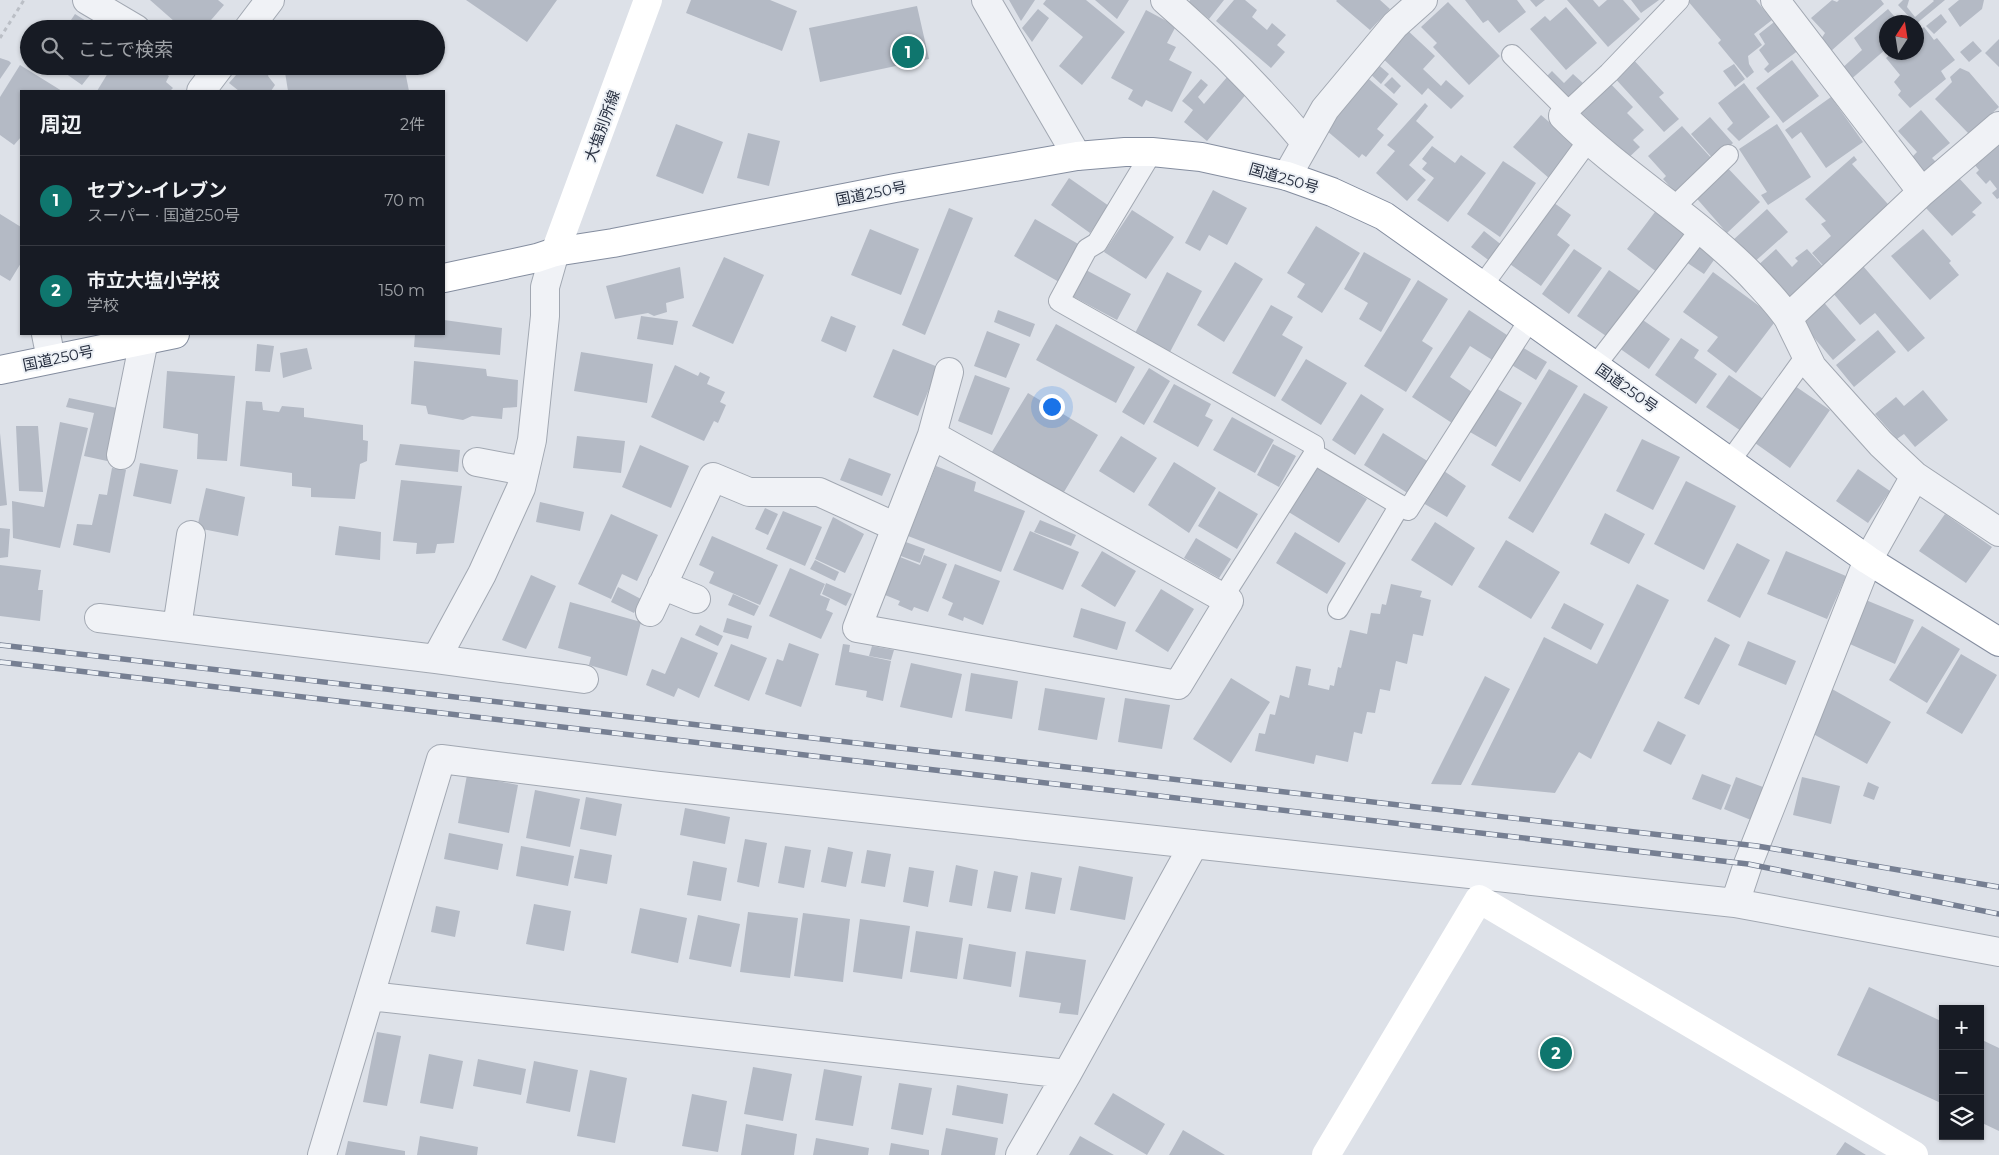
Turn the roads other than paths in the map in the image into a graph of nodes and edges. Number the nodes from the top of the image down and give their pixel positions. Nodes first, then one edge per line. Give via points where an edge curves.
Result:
1 (87, 0) edge
2 (270, 0) edge
3 (648, 0) edge
4 (986, 0) edge
5 (1165, 0) edge
6 (1423, 0) edge
7 (1679, 0) edge
8 (1775, 0) edge
9 (121, 20) edge
10 (255, 20) edge
11 (1512, 55) dead end
12 (1565, 113) junction
13 (1999, 126) edge
14 (1588, 141) junction
15 (1306, 142) junction
16 (1152, 152) junction
17 (1728, 155) dead end
18 (1077, 156) junction
19 (1287, 176) junction
20 (1922, 192) junction
21 (1673, 208) junction
22 (1701, 229) junction
23 (556, 252) junction
24 (445, 278) edge
25 (1482, 286) junction
26 (1788, 318) junction
27 (1530, 319) junction
28 (170, 335) edge
29 (144, 340) junction
30 (48, 346) edge
31 (1806, 356) junction
32 (1595, 366) junction
33 (0, 370) edge
34 (949, 372) dead end
35 (932, 435) junction
36 (1314, 454) junction
37 (122, 455) dead end
38 (477, 462) dead end
39 (1730, 462) junction
40 (525, 471) junction
41 (1915, 476) junction
42 (1400, 505) junction
43 (896, 527) junction
44 (1999, 532) edge
45 (191, 535) dead end
46 (1868, 560) junction
47 (662, 585) junction
48 (1223, 597) junction
49 (696, 599) dead end
50 (1338, 609) dead end
51 (650, 612) dead end
52 (99, 618) dead end
53 (177, 627) junction
54 (1999, 642) edge
55 (436, 659) junction
56 (584, 679) dead end
57 (1194, 844) junction
58 (1485, 888) junction
59 (1735, 903) junction
60 (1999, 952) edge
61 (370, 996) junction
62 (1067, 1074) junction
63 (322, 1155) edge
64 (1020, 1155) edge
65 (1326, 1155) edge
66 (1914, 1155) edge

1 - 9 street
2 - 10 street
3 - 23 main road, 大塩別所線
4 - 18 street
5 - 15 street via 1266,95
6 - 15 street via 1395,25 1325,108
7 - 12 lane
8 - 20 street
11 - 12 lane
12 - 14 street
13 - 20 street
14 - 21 street
14 - 25 lane
15 - 19 street
16 - 18 main road, 国道250号
16 - 19 main road, 国道250号 via 1201,157
16 - 36 lane via 1097,243 1087,249 1059,301 1314,445
17 - 21 lane
18 - 23 main road, 国道250号
19 - 25 main road, 国道250号 via 1384,216
20 - 26 street
21 - 22 street
22 - 26 street via 1779,304
22 - 32 lane
23 - 24 main road, 国道250号
23 - 40 street via 546,287 532,440
25 - 27 main road, 国道250号
26 - 31 street
27 - 32 main road, 国道250号
27 - 42 lane via 1408,510
28 - 29 main road, 国道250号
29 - 30 main road, 国道250号
29 - 37 street
30 - 33 main road, 国道250号
31 - 39 lane
31 - 41 street via 1812,367 1875,437
32 - 39 main road, 国道250号
34 - 35 street
35 - 43 street
35 - 48 street
36 - 42 lane
36 - 48 lane
38 - 40 street
39 - 46 main road, 国道250号
40 - 55 street via 521,488 482,574
41 - 44 street
41 - 46 street
42 - 50 lane
43 - 47 street via 819,492 749,492 713,477
43 - 48 street via 857,628 1178,685 1229,601
45 - 53 street
46 - 54 main road, 国道250号
46 - 59 street
47 - 49 street
47 - 51 street
52 - 53 street
53 - 55 street
55 - 56 street
57 - 58 street
57 - 61 street via 441,759
57 - 62 street
58 - 59 street
58 - 65 main road
58 - 66 main road
59 - 60 street
61 - 62 street
61 - 63 street
62 - 64 street

